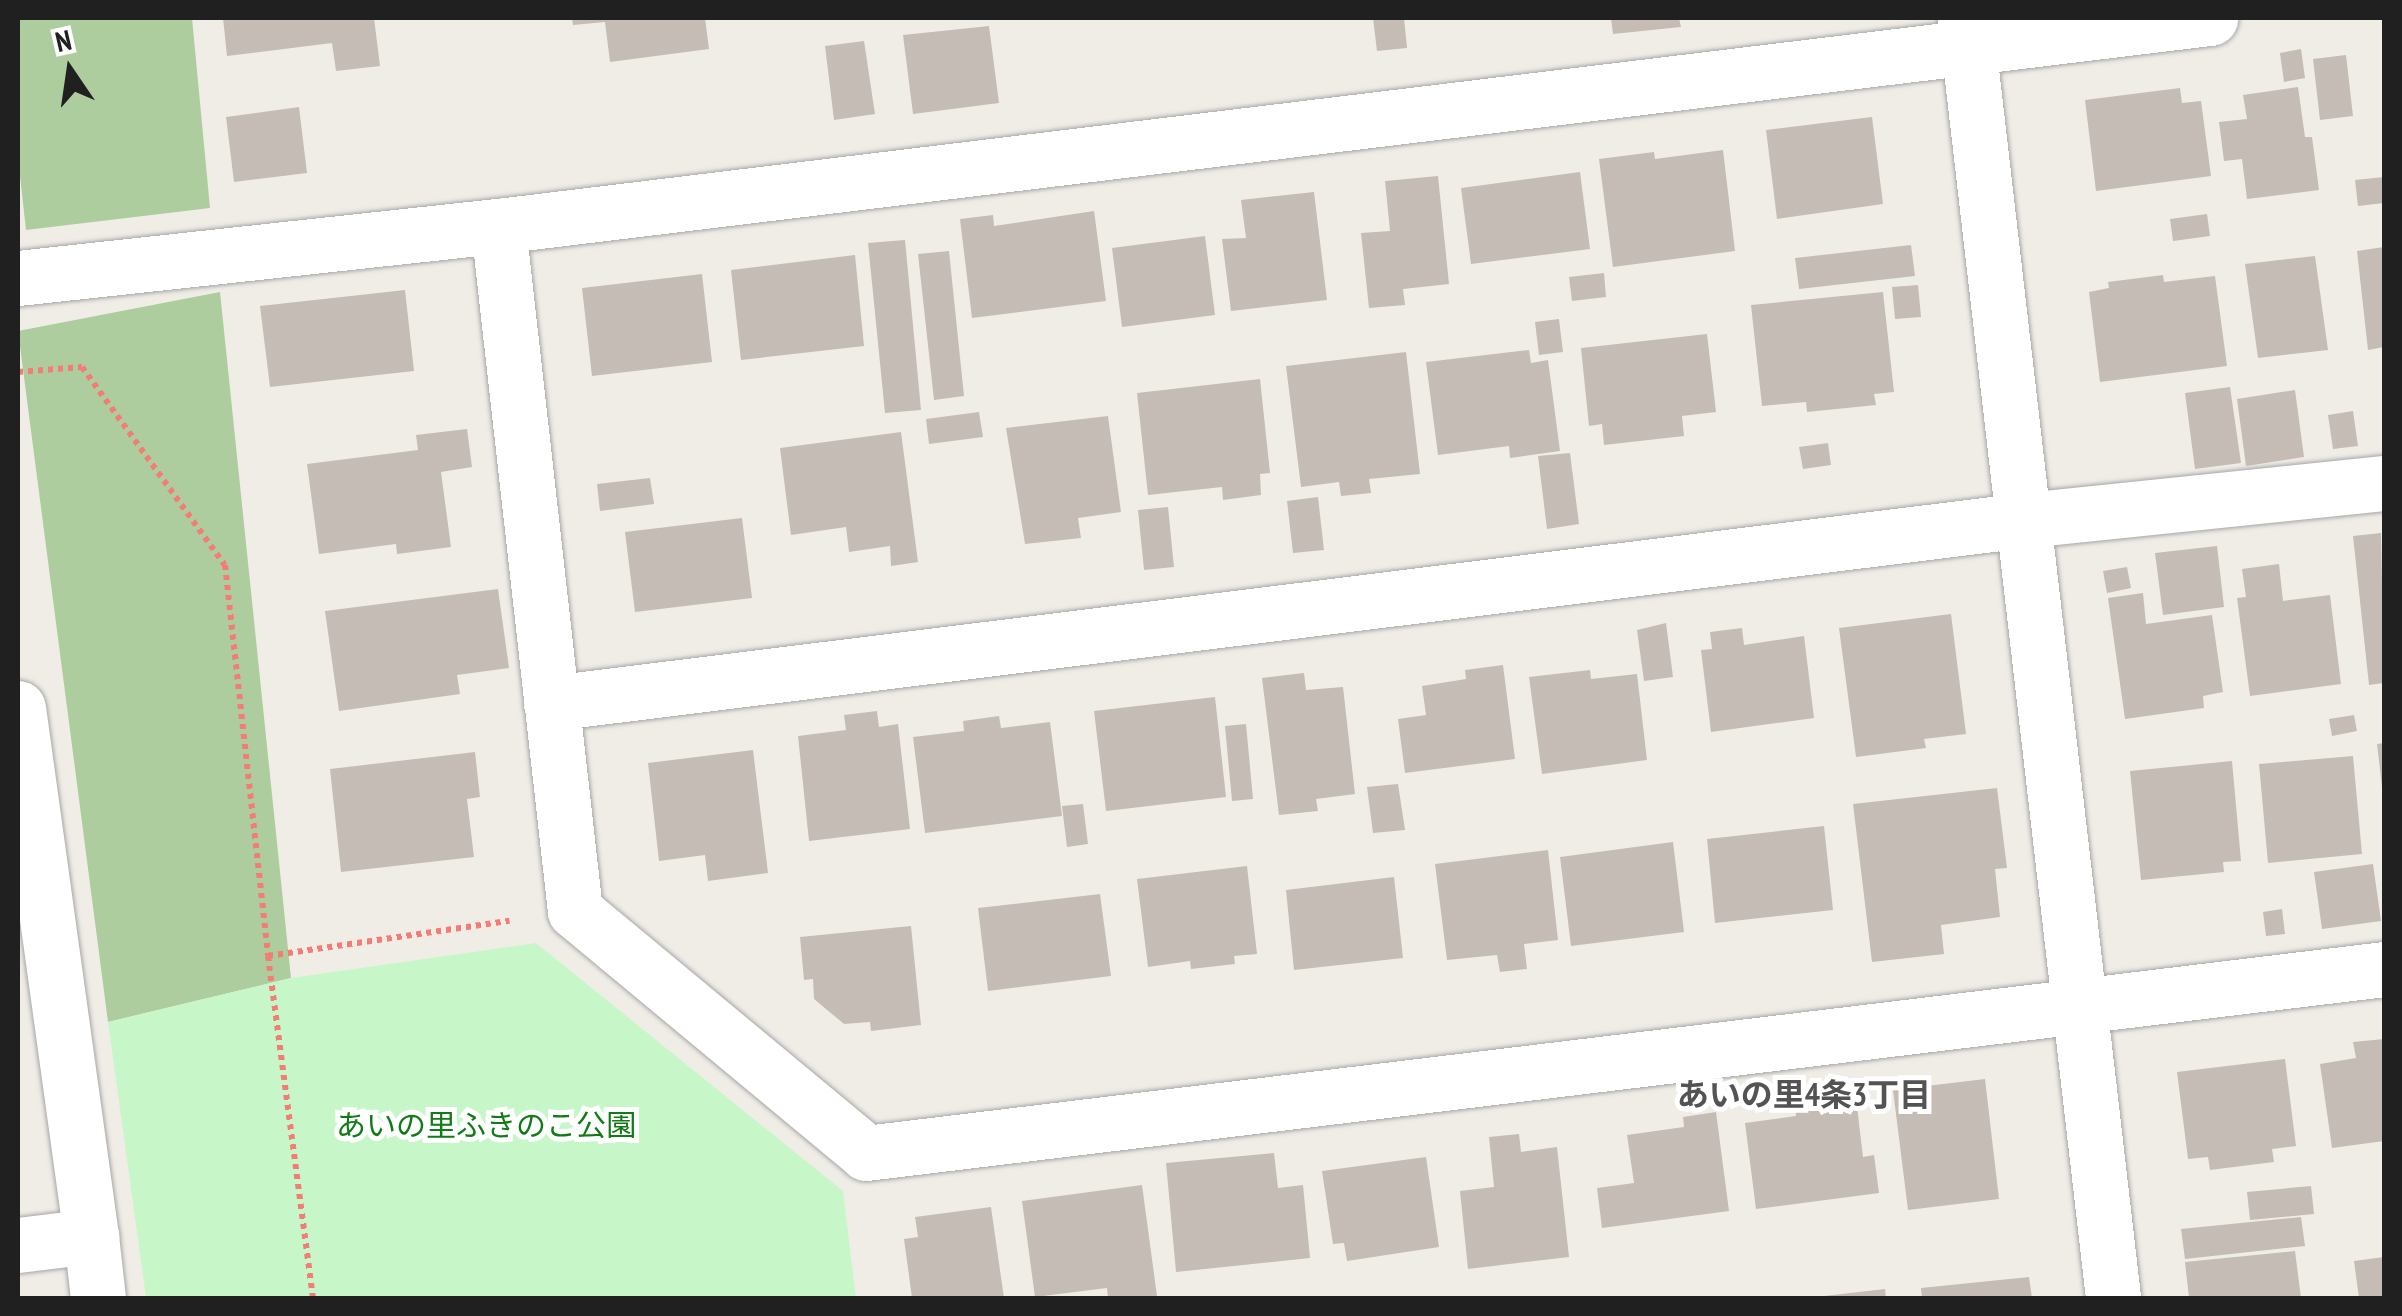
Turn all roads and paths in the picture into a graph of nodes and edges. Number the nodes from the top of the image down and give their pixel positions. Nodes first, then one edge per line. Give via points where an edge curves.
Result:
1 (2210, 18) edge
2 (1967, 31) edge
3 (498, 226) junction
4 (18, 278) edge
5 (18, 372) edge
6 (2384, 483) edge
7 (2025, 520) junction
8 (551, 703) junction
9 (18, 708) edge
10 (575, 912) junction
11 (268, 956) junction
12 (2384, 969) edge
13 (2080, 1003) junction
14 (90, 1236) junction
15 (18, 1244) edge
16 (98, 1298) edge
17 (313, 1298) edge
18 (2112, 1298) edge

1 - 2 street
2 - 3 street
2 - 7 street
3 - 4 street
3 - 8 street
5 - 11 path via 82,368 225,564
6 - 7 street
7 - 8 street
7 - 13 street
8 - 10 street
9 - 14 street
10 - 11 path
10 - 13 street via 866,1153
11 - 17 path
12 - 13 street
13 - 18 street
14 - 15 street
14 - 16 street

